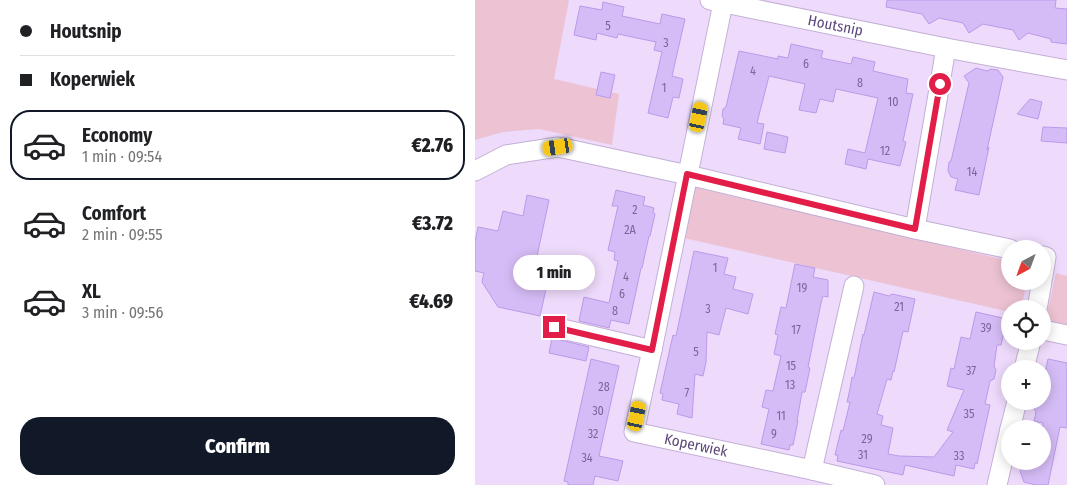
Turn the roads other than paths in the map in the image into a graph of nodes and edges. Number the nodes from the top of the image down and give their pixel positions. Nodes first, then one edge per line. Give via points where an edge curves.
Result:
1 (717, 1) edge
2 (946, 48) junction
3 (1067, 70) edge
4 (475, 171) edge
5 (687, 174) junction
6 (915, 229) junction
7 (1001, 247) edge
8 (854, 286) dead end
9 (554, 327) dead end
10 (1051, 332) edge
11 (1067, 335) edge
12 (652, 350) junction
13 (1001, 468) edge
14 (811, 470) junction
15 (875, 485) edge
16 (997, 485) edge

1 - 2 street, Houtsnip
1 - 5 street, Houtsnip
2 - 3 street, Houtsnip
2 - 6 street
4 - 5 street via 505,155 558,147
5 - 6 street
5 - 12 street, Koperwiek
6 - 7 street
8 - 14 street
9 - 12 street
10 - 11 street
12 - 14 street, Koperwiek via 634,432
13 - 16 street
14 - 15 street, Koperwiek

